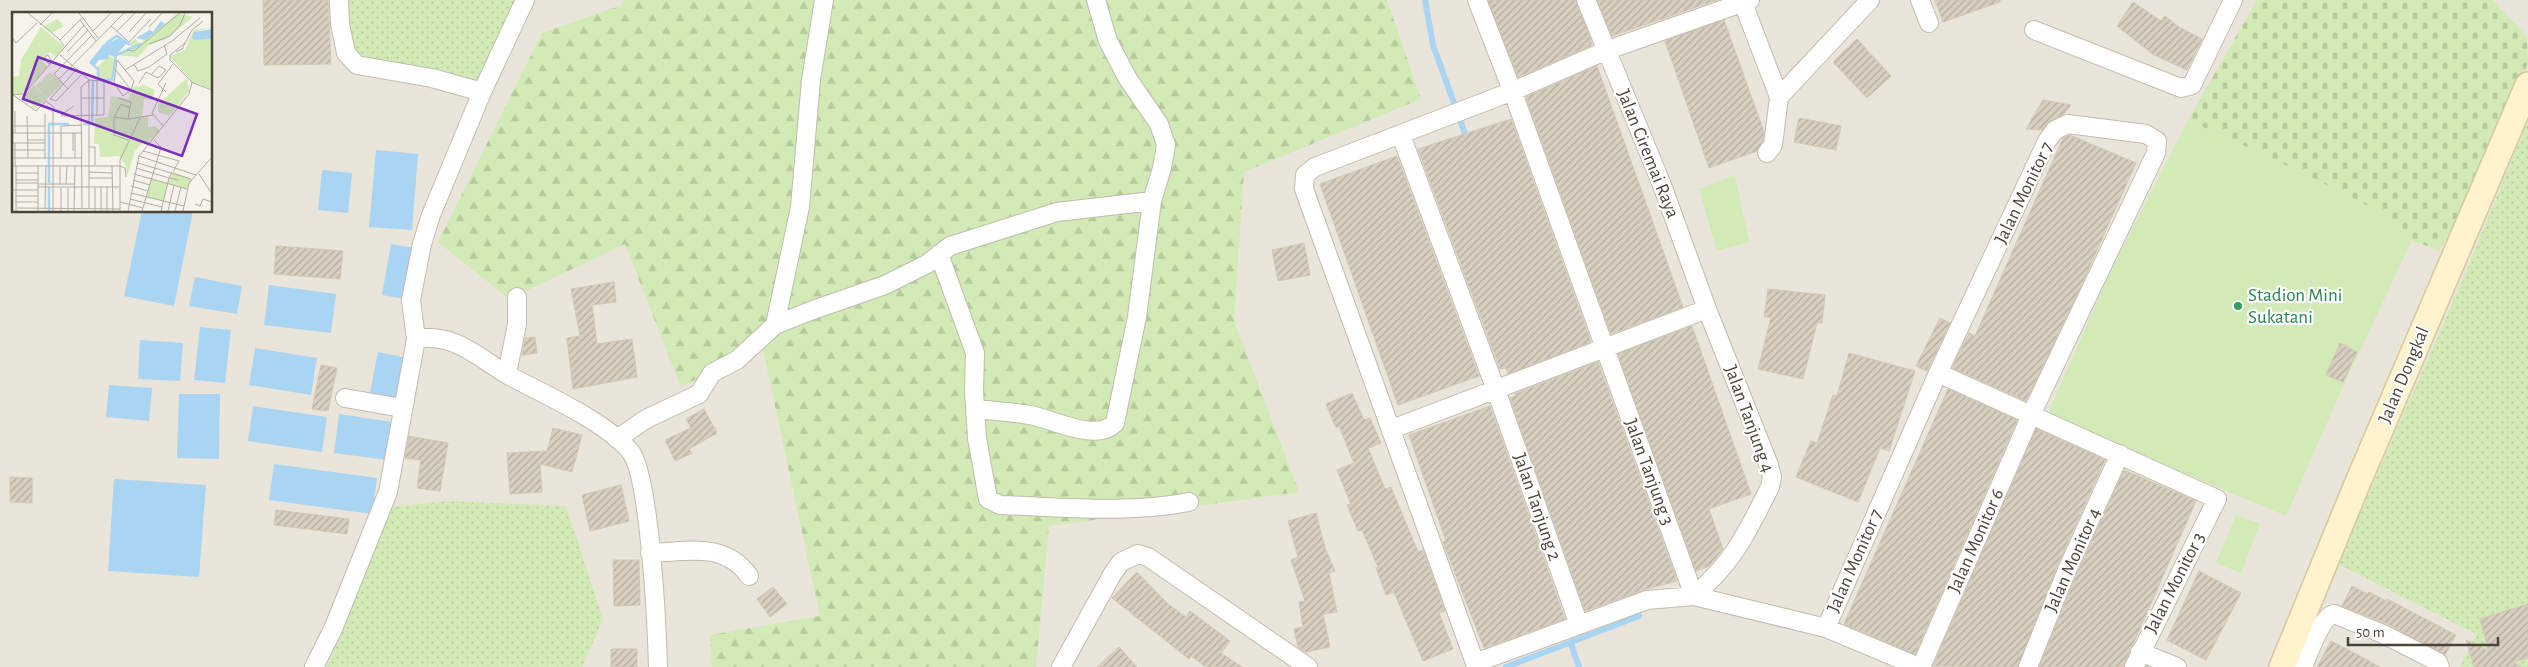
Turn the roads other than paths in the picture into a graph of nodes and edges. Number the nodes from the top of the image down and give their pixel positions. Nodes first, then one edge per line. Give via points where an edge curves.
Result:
1 (339, 0) edge
2 (525, 0) edge
3 (824, 0) edge
4 (1096, 0) edge
5 (1477, 0) edge
6 (1586, 0) edge
7 (1870, 0) edge
8 (1920, 0) edge
9 (2234, 0) edge
10 (1747, 1) edge
11 (1929, 23) dead end
12 (2034, 30) dead end
13 (1605, 51) junction
14 (2528, 84) edge
15 (1513, 91) junction
16 (482, 92) junction
17 (1778, 97) junction
18 (1401, 135) junction
19 (1767, 153) dead end
20 (1152, 201) junction
21 (939, 254) junction
22 (517, 297) dead end
23 (1707, 310) junction
24 (775, 325) junction
25 (416, 339) junction
26 (1605, 349) junction
27 (1938, 373) junction
28 (507, 374) junction
29 (1496, 390) junction
30 (345, 398) dead end
31 (402, 408) junction
32 (976, 409) junction
33 (2031, 414) junction
34 (1392, 429) junction
35 (618, 439) junction
36 (2120, 454) junction
37 (1189, 502) dead end
38 (650, 554) junction
39 (749, 576) dead end
40 (1694, 596) junction
41 (1579, 625) junction
42 (1826, 628) junction
43 (2300, 647) junction
44 (2137, 660) edge
45 (314, 667) edge
46 (658, 667) edge
47 (1061, 667) edge
48 (1308, 667) edge
49 (1920, 667) edge
50 (2028, 667) edge
51 (2176, 667) edge
52 (2282, 667) edge
53 (2303, 667) edge
54 (2440, 667) edge

1 - 16 street via 346,53 357,65 432,78
2 - 16 street
3 - 24 street via 811,80 800,207
4 - 20 street via 1108,41 1128,79 1159,124 1166,146
5 - 15 street, Jalan Tanjung 3
6 - 13 street, Jalan Ciremai Raya
7 - 17 street
8 - 11 street
9 - 12 street via 2192,85 2187,87 2180,88
10 - 13 street
10 - 17 street
13 - 15 street
13 - 23 street, Jalan Ciremai Raya via 1662,185
14 - 43 street, Jalan Dongkal
15 - 18 street
15 - 26 street, Jalan Tanjung 3
16 - 25 street via 422,244 411,300
17 - 19 street via 1773,145
18 - 29 street, Jalan Tanjung 2
18 - 34 street via 1315,167 1303,180
20 - 21 street via 1058,212 963,241
20 - 32 street via 1137,317 1115,423 1110,429 1098,432 1031,415
21 - 24 street via 927,264 885,285
21 - 32 street via 975,353
22 - 28 street via 517,324
23 - 26 street
23 - 40 street, Jalan Tanjung 4 via 1772,477 1735,553
24 - 35 street via 737,360 712,373 699,394 646,419
25 - 28 street via 445,338
25 - 31 street
26 - 29 street
26 - 40 street, Jalan Tanjung 3
27 - 33 street
27 - 33 street, Jalan Monitor 7 via 2055,130 2068,124 2146,134 2157,141 2156,153
27 - 42 street, Jalan Monitor 7
28 - 35 street
29 - 34 street
29 - 41 street, Jalan Tanjung 2
30 - 31 street
31 - 45 street via 393,469 382,512
32 - 37 street via 977,438 988,499 993,503 1131,509
33 - 36 street
33 - 49 street, Jalan Monitor 6
34 - 41 street via 1475,663
35 - 38 street via 638,464
36 - 44 street, Jalan Monitor 3 via 2217,499
36 - 50 street, Jalan Monitor 4 via 2067,570
38 - 39 street via 718,552 740,564
38 - 46 street
40 - 41 street via 1639,602
40 - 42 street
42 - 49 street
43 - 52 street, Jalan Dongkal
43 - 53 street
43 - 54 street via 2334,614 2422,654 2438,662
44 - 51 street
47 - 48 street via 1113,573 1121,562 1138,554 1148,557

